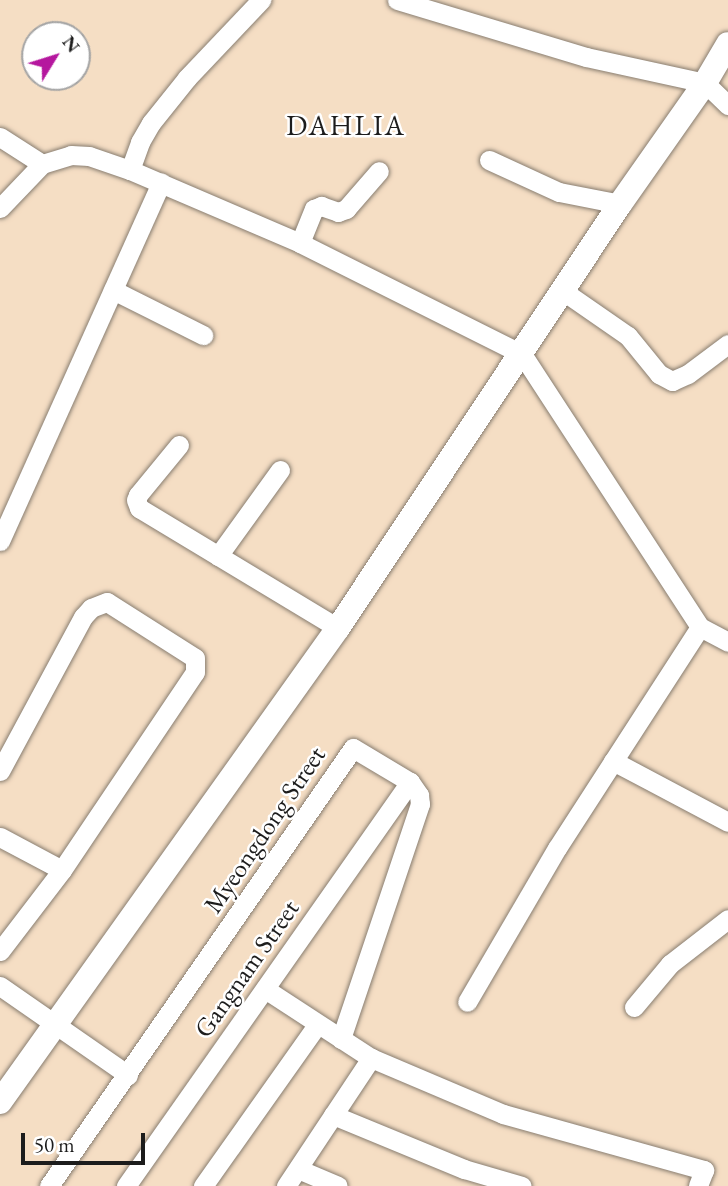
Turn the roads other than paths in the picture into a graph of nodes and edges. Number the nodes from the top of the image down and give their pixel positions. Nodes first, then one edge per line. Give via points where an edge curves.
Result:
1 (261, 0) edge
2 (397, 0) edge
3 (728, 44) edge
4 (705, 83) junction
5 (728, 105) edge
6 (0, 137) edge
7 (489, 160) dead end
8 (42, 164) junction
9 (130, 170) junction
10 (379, 171) dead end
11 (161, 183) junction
12 (620, 204) junction
13 (0, 208) edge
14 (300, 243) junction
15 (113, 290) junction
16 (563, 291) junction
17 (203, 335) dead end
18 (728, 344) edge
19 (522, 354) junction
20 (179, 444) dead end
21 (280, 470) dead end
22 (0, 541) edge
23 (218, 556) junction
24 (700, 627) junction
25 (338, 628) junction
26 (728, 642) edge
27 (613, 761) junction
28 (0, 771) edge
29 (410, 782) junction
30 (728, 822) edge
31 (0, 837) edge
32 (62, 870) junction
33 (728, 919) edge
34 (0, 951) edge
35 (0, 986) edge
36 (265, 989) junction
37 (467, 1002) dead end
38 (634, 1007) dead end
39 (55, 1025) junction
40 (317, 1025) junction
41 (341, 1039) junction
42 (370, 1058) junction
43 (128, 1075) junction
44 (0, 1102) edge
45 (333, 1115) junction
46 (298, 1169) junction
47 (701, 1178) edge
48 (49, 1186) edge
49 (126, 1186) edge
50 (203, 1186) edge
51 (286, 1186) edge
52 (338, 1186) edge
53 (522, 1186) edge

1 - 9 street via 151,122
2 - 4 street via 586,58
3 - 4 street
4 - 5 street
4 - 12 street
6 - 8 street
7 - 12 street via 559,192
8 - 9 street via 71,155 89,156
8 - 13 street
9 - 11 street
10 - 14 street via 346,209 314,209
11 - 14 street
11 - 15 street
12 - 16 street
14 - 19 street
15 - 17 street
15 - 22 street
16 - 18 street via 628,336 659,373 672,381
16 - 19 street
19 - 24 street
19 - 25 street
20 - 23 street via 138,495 137,504
21 - 23 street
23 - 25 street
24 - 26 street
24 - 27 street
25 - 39 street
27 - 30 street
27 - 37 street
28 - 32 street via 91,608 107,602 195,658 195,672
29 - 36 street, Gangnam Street
29 - 41 street via 420,804
29 - 43 street, Myeongdong Street via 353,748
31 - 32 street
32 - 34 street
33 - 38 street via 670,964
35 - 39 street
36 - 40 street
36 - 49 street, Gangnam Street
39 - 43 street
39 - 44 street
40 - 41 street
40 - 50 street
41 - 42 street
42 - 45 street
42 - 47 street via 503,1114
43 - 48 street, Myeongdong Street
45 - 46 street
45 - 53 street via 464,1169
46 - 51 street
46 - 52 street

